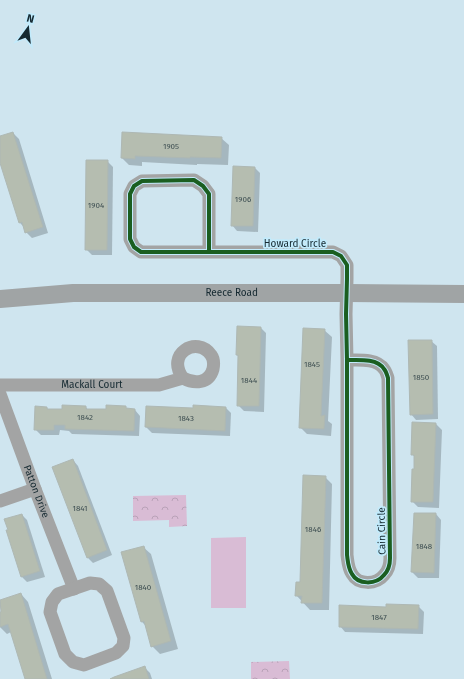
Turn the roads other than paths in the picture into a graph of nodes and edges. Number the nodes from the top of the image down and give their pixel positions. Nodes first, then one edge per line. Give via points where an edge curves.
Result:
1 (209, 252) junction
2 (347, 293) junction
3 (464, 294) edge
4 (0, 299) edge
5 (347, 360) junction
6 (183, 378) dead end
7 (0, 385) edge
8 (0, 394) edge
9 (35, 489) junction
10 (0, 501) edge
11 (74, 589) junction

1 - 1 street, Howard Circle via 141,252 134,247 130,240 130,194 134,186 142,181 194,180 203,186 208,194
1 - 2 street, Howard Circle via 333,252 341,256 347,265
2 - 3 main road, Reece Road
2 - 4 main road, Reece Road via 73,294
2 - 5 street, Cain Circle
5 - 5 street, Cain Circle via 348,566 352,575 360,581 369,583 378,581 385,575 390,558 388,378 384,368 376,362
6 - 7 street, Mackall Court via 159,385
8 - 9 street, Patton Drive
9 - 10 street
9 - 11 street, Patton Drive
11 - 11 street via 90,583 99,584 107,591 124,638 123,646 116,653 84,665 73,662 65,654 50,612 52,602 58,594

